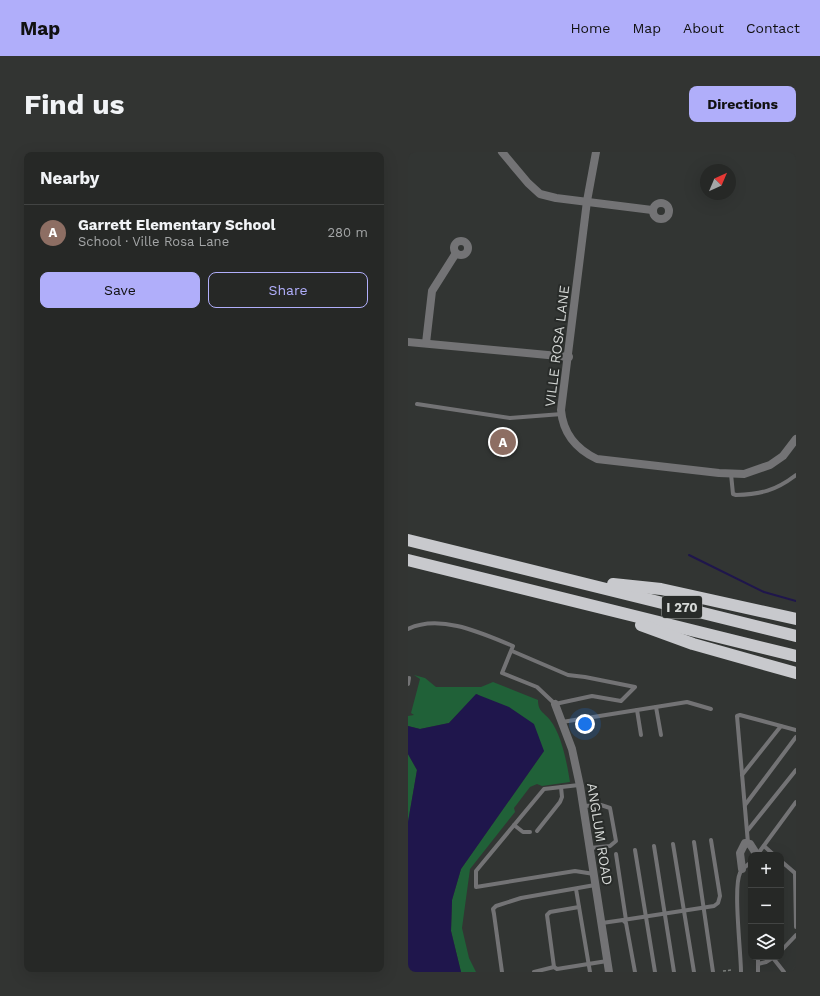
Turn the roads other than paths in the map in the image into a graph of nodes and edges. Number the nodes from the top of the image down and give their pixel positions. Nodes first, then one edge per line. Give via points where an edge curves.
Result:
1 (502, 152) edge
2 (596, 152) edge
3 (587, 201) junction
4 (652, 210) dead end
5 (456, 253) dead end
6 (408, 342) edge
7 (426, 343) junction
8 (569, 357) junction
9 (417, 404) dead end
10 (562, 414) junction
11 (796, 439) edge
12 (731, 474) junction
13 (796, 475) edge
14 (408, 540) edge
15 (408, 560) edge
16 (567, 580) junction
17 (593, 606) junction
18 (796, 619) edge
19 (408, 629) edge
20 (796, 636) edge
21 (512, 650) junction
22 (796, 656) edge
23 (796, 673) edge
24 (409, 678) dead end
25 (408, 684) edge
26 (555, 704) junction
27 (656, 707) junction
28 (711, 709) dead end
29 (637, 710) junction
30 (562, 722) junction
31 (781, 726) junction
32 (796, 730) edge
33 (641, 735) dead end
34 (661, 735) dead end
35 (796, 737) edge
36 (796, 770) edge
37 (742, 775) junction
38 (580, 785) junction
39 (561, 787) junction
40 (796, 802) edge
41 (745, 805) junction
42 (583, 806) junction
43 (514, 825) junction
44 (748, 830) junction
45 (537, 831) dead end
46 (530, 832) dead end
47 (711, 840) dead end
48 (694, 842) dead end
49 (748, 843) junction
50 (673, 844) dead end
51 (654, 846) dead end
52 (764, 846) junction
53 (590, 848) junction
54 (635, 850) dead end
55 (755, 852) edge
56 (759, 852) edge
57 (770, 852) edge
58 (616, 854) dead end
59 (748, 864) edge
60 (784, 864) edge
61 (742, 869) junction
62 (594, 874) junction
63 (796, 874) edge
64 (595, 885) junction
65 (576, 889) junction
66 (579, 907) junction
67 (704, 907) junction
68 (684, 911) junction
69 (664, 914) junction
70 (646, 917) junction
71 (624, 920) junction
72 (601, 923) junction
73 (796, 927) edge
74 (796, 935) edge
75 (784, 947) edge
76 (758, 960) edge
77 (769, 960) edge
78 (776, 960) edge
79 (607, 961) junction
80 (589, 964) junction
81 (758, 964) junction
82 (554, 967) junction
83 (502, 972) edge
84 (534, 972) edge
85 (590, 972) edge
86 (609, 972) edge
87 (635, 972) edge
88 (655, 972) edge
89 (674, 972) edge
90 (694, 972) edge
91 (714, 972) edge
92 (741, 972) edge
93 (758, 972) edge
94 (784, 972) edge

1 - 3 street via 540,194
2 - 3 street, VILLE ROSA LANE
3 - 4 street
3 - 8 street, VILLE ROSA LANE
5 - 7 street via 432,292
6 - 7 street
7 - 8 street
8 - 10 street, VILLE ROSA LANE
9 - 10 lane via 510,418
10 - 12 street, VILLE ROSA LANE via 564,426 576,446 597,459
11 - 12 street, VILLE ROSA LANE via 782,456 770,465 744,474
12 - 13 lane via 732,490 736,495 760,494 780,486
14 - 16 highway, I 270
15 - 17 highway, I 270
16 - 18 highway via 660,589
16 - 20 highway, I 270
17 - 22 highway, I 270
17 - 23 highway via 692,644
19 - 21 lane via 437,623 464,627 514,646
21 - 26 lane via 502,672 537,687
21 - 26 lane via 568,676 635,687 622,701 592,696
24 - 25 lane
26 - 30 street, ANGLUM ROAD
27 - 28 lane via 687,702
27 - 29 lane
27 - 34 lane
29 - 30 lane
29 - 33 lane
30 - 38 street, ANGLUM ROAD via 572,749
31 - 32 lane
31 - 37 lane
31 - 37 lane via 737,716
35 - 41 lane
36 - 44 lane
37 - 41 lane
38 - 39 lane
38 - 42 street, ANGLUM ROAD
39 - 43 lane via 544,789
39 - 45 lane via 560,802
40 - 52 lane
41 - 44 lane
42 - 53 street, ANGLUM ROAD
42 - 53 lane via 601,804 610,808 616,841 610,846
43 - 46 lane via 523,832
43 - 62 lane via 476,871 476,887 575,871
44 - 49 lane
47 - 67 lane via 720,896 718,903
48 - 67 lane
49 - 55 street
49 - 61 street via 742,846 740,854
50 - 68 lane
51 - 69 lane
52 - 56 lane
52 - 57 lane
53 - 62 street, ANGLUM ROAD
54 - 70 lane
58 - 71 lane
59 - 61 lane
60 - 63 lane
61 - 92 lane via 738,877
62 - 64 street, ANGLUM ROAD
63 - 73 lane
64 - 65 lane
64 - 72 street, ANGLUM ROAD
65 - 66 lane
65 - 83 lane via 521,898 493,909
66 - 80 lane
66 - 82 lane via 550,912 548,915
67 - 68 lane
67 - 91 lane
68 - 69 lane
68 - 90 lane
69 - 70 lane
69 - 89 lane
70 - 71 lane
70 - 88 lane
71 - 72 lane
71 - 87 lane
72 - 79 street, ANGLUM ROAD
74 - 75 lane
76 - 81 lane
77 - 81 lane
78 - 94 lane
79 - 80 lane
79 - 86 street, ANGLUM ROAD
80 - 82 lane via 557,970
80 - 85 lane
81 - 93 lane
82 - 84 lane

